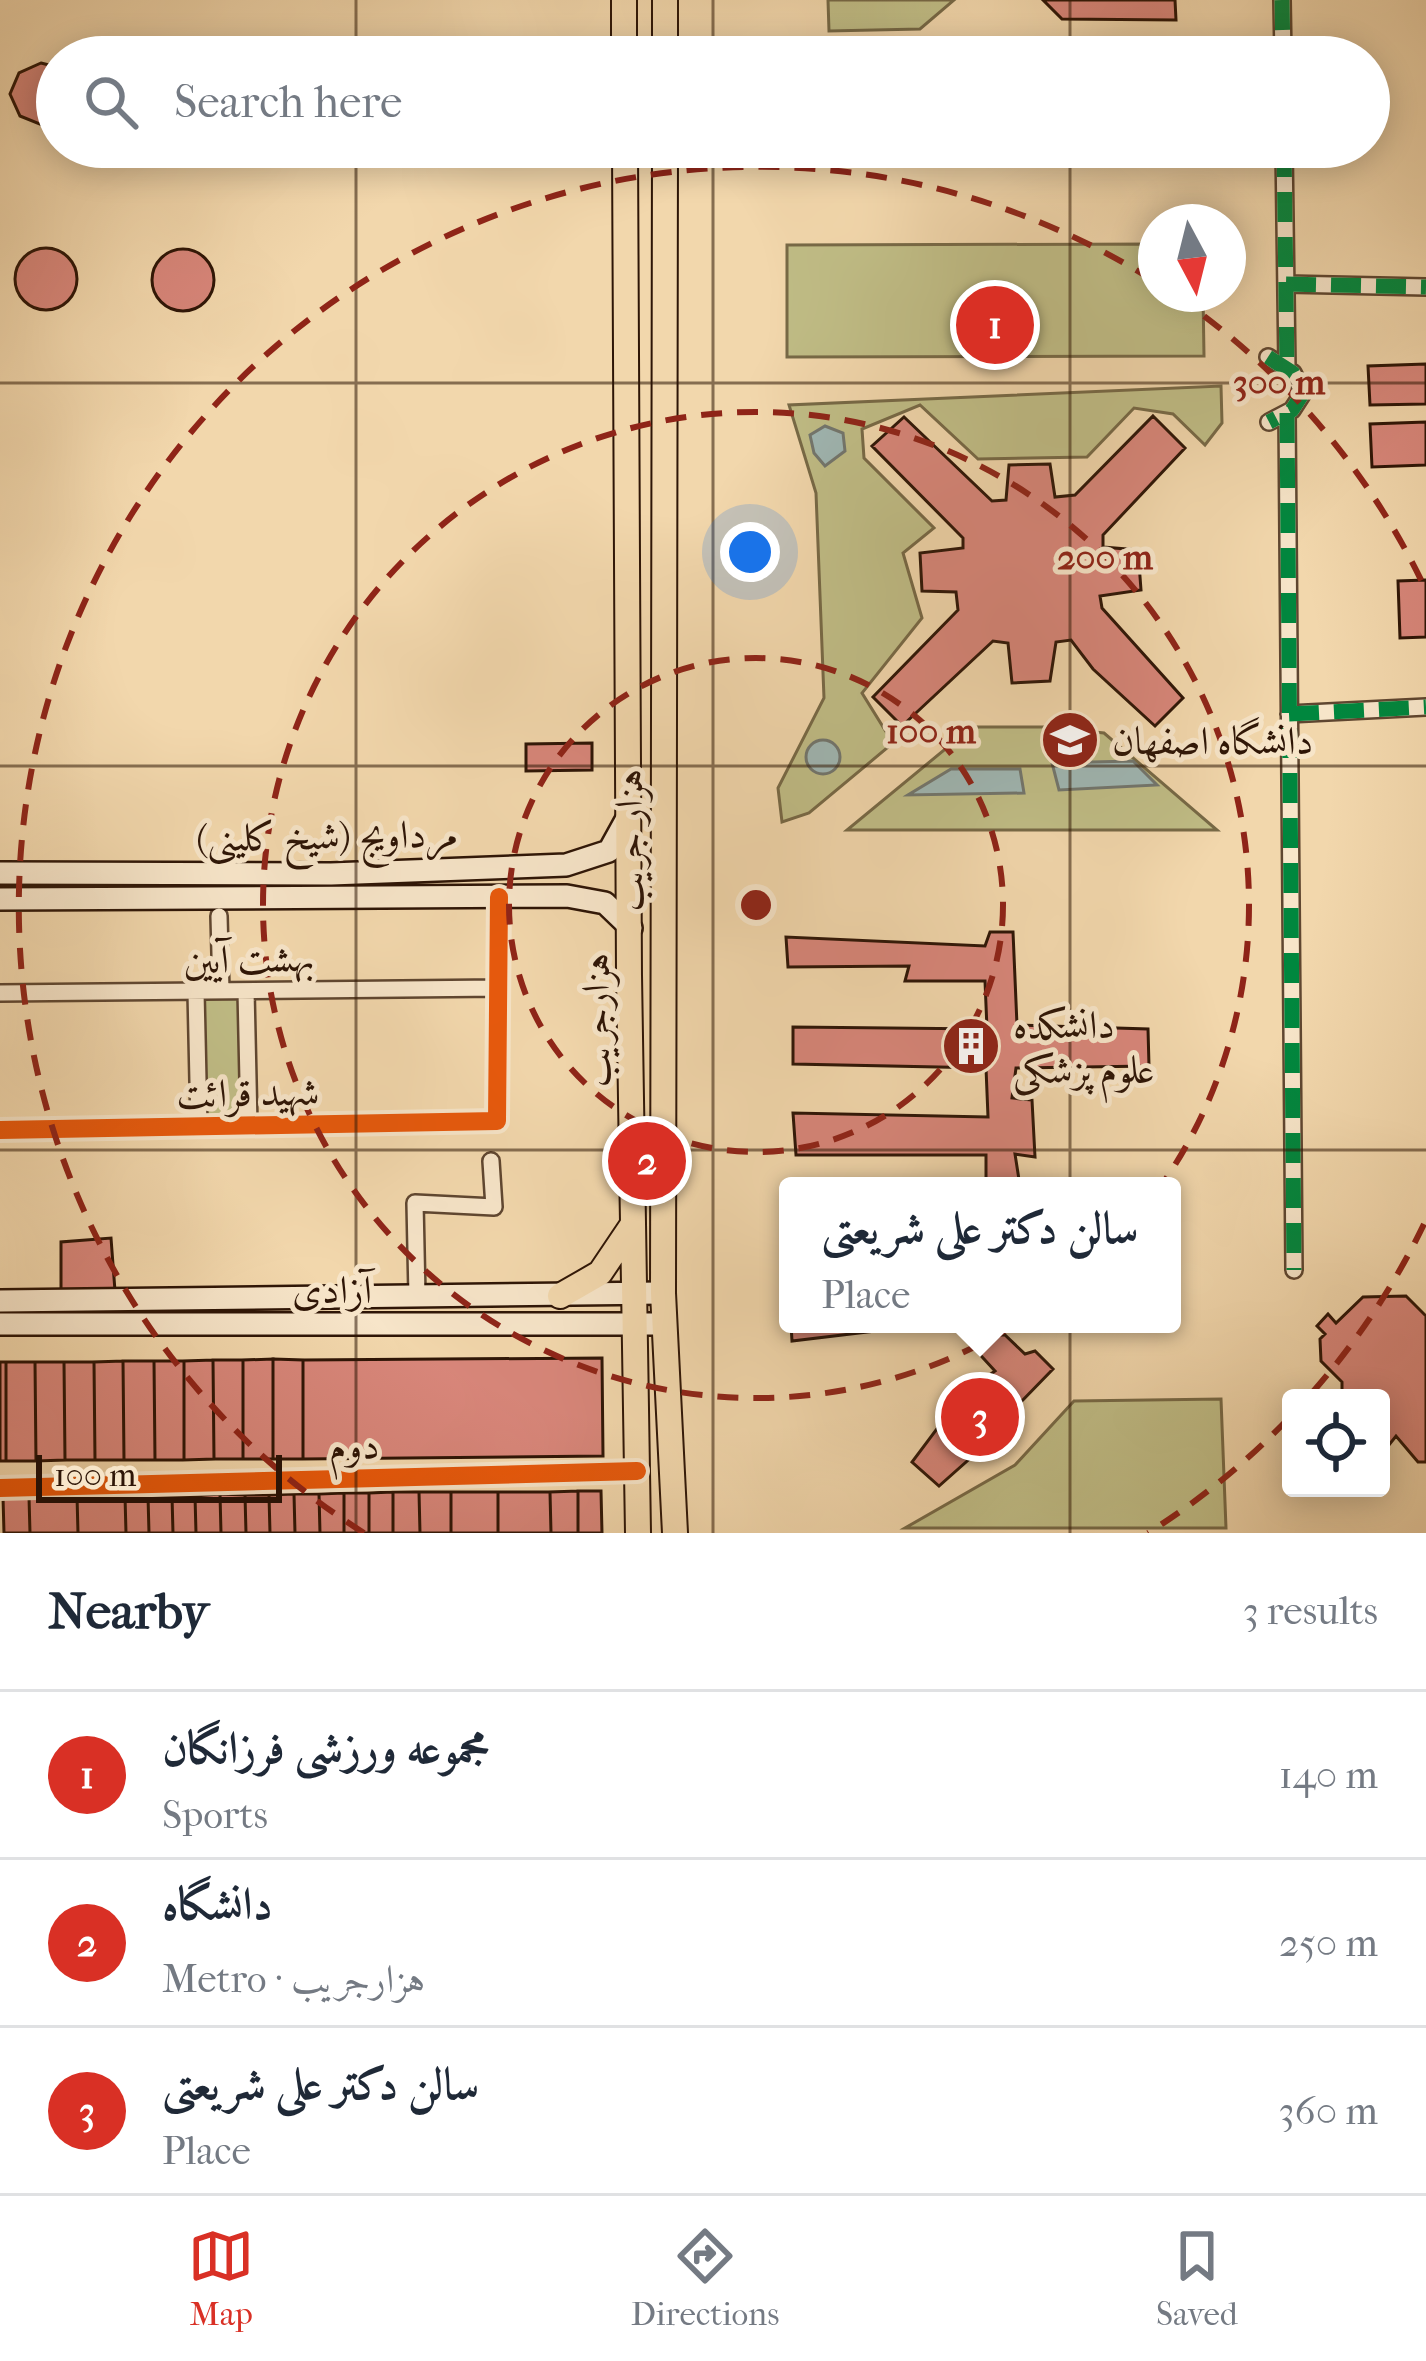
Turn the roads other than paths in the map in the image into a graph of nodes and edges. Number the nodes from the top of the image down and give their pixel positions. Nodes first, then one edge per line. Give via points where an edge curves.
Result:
1 (624, 0) edge
2 (665, 0) edge
3 (1282, 0) edge
4 (624, 36) edge
5 (665, 36) edge
6 (1283, 36) edge
7 (625, 168) edge
8 (665, 168) edge
9 (1284, 168) edge
10 (1286, 284) junction
11 (1426, 287) edge
12 (1268, 358) dead end
13 (1287, 368) junction
14 (1287, 413) junction
15 (1269, 422) dead end
16 (1426, 706) edge
17 (1289, 714) junction
18 (630, 812) junction
19 (0, 873) edge
20 (331, 874) junction
21 (499, 897) junction
22 (330, 898) junction
23 (0, 899) edge
24 (219, 916) dead end
25 (631, 928) junction
26 (499, 988) junction
27 (221, 991) junction
28 (246, 991) junction
29 (196, 992) junction
30 (0, 993) edge
31 (249, 1125) junction
32 (199, 1126) junction
33 (0, 1130) edge
34 (491, 1161) dead end
35 (632, 1225) junction
36 (1294, 1270) dead end
37 (663, 1293) junction
38 (632, 1294) junction
39 (417, 1296) junction
40 (560, 1296) junction
41 (0, 1300) edge
42 (201, 1300) junction
43 (201, 1324) junction
44 (664, 1324) junction
45 (633, 1326) junction
46 (0, 1327) edge
47 (637, 1471) junction
48 (0, 1488) edge
49 (638, 1533) edge
50 (674, 1533) edge

1 - 4 main road
2 - 5 main road
3 - 6 street
7 - 18 main road, هزارجریب
8 - 37 main road, هزار جریب
9 - 10 street
10 - 11 street
10 - 13 street
12 - 13 street
13 - 14 street via 1303,392
14 - 15 street
14 - 17 street
16 - 17 street
17 - 36 street
18 - 20 main road, مرداویج (شیخ کلینی) via 609,850 566,865
18 - 25 main road, هزارجریب
19 - 20 main road, مرداویج (شیخ کلینی)
20 - 22 main road
21 - 22 main road, مرداویج (شیخ کلینی)
21 - 25 main road, مرداویج (شیخ کلینی) via 605,903
21 - 26 street
22 - 23 main road, مرداویج (شیخ کلینی)
24 - 27 street
25 - 35 main road, هزارجریب
26 - 28 street, بهشت آیین
26 - 31 street, شهید قرائت via 497,1120
27 - 28 street, بهشت آیین
27 - 29 street, بهشت آیین
28 - 31 street
29 - 30 street, بهشت آیین
29 - 32 street
31 - 32 street, شهید قرائت
32 - 33 street, شهید قرائت
34 - 39 street via 494,1207 415,1203
35 - 38 main road, هزارجریب
35 - 40 main road via 600,1273
37 - 38 main road, آزادی
37 - 44 main road, هزار جریب
38 - 40 main road, آزادی
38 - 45 main road, هزارجریب
39 - 40 main road, آزادی
39 - 42 main road, آزادی
41 - 42 main road, آزادی
42 - 43 main road
43 - 45 main road, آزادی
43 - 46 main road, آزادی
44 - 45 main road, آزادی
44 - 50 main road, هزار جریب
45 - 47 main road, هزارجریب
47 - 48 street, دوم
47 - 49 main road, هزارجریب

